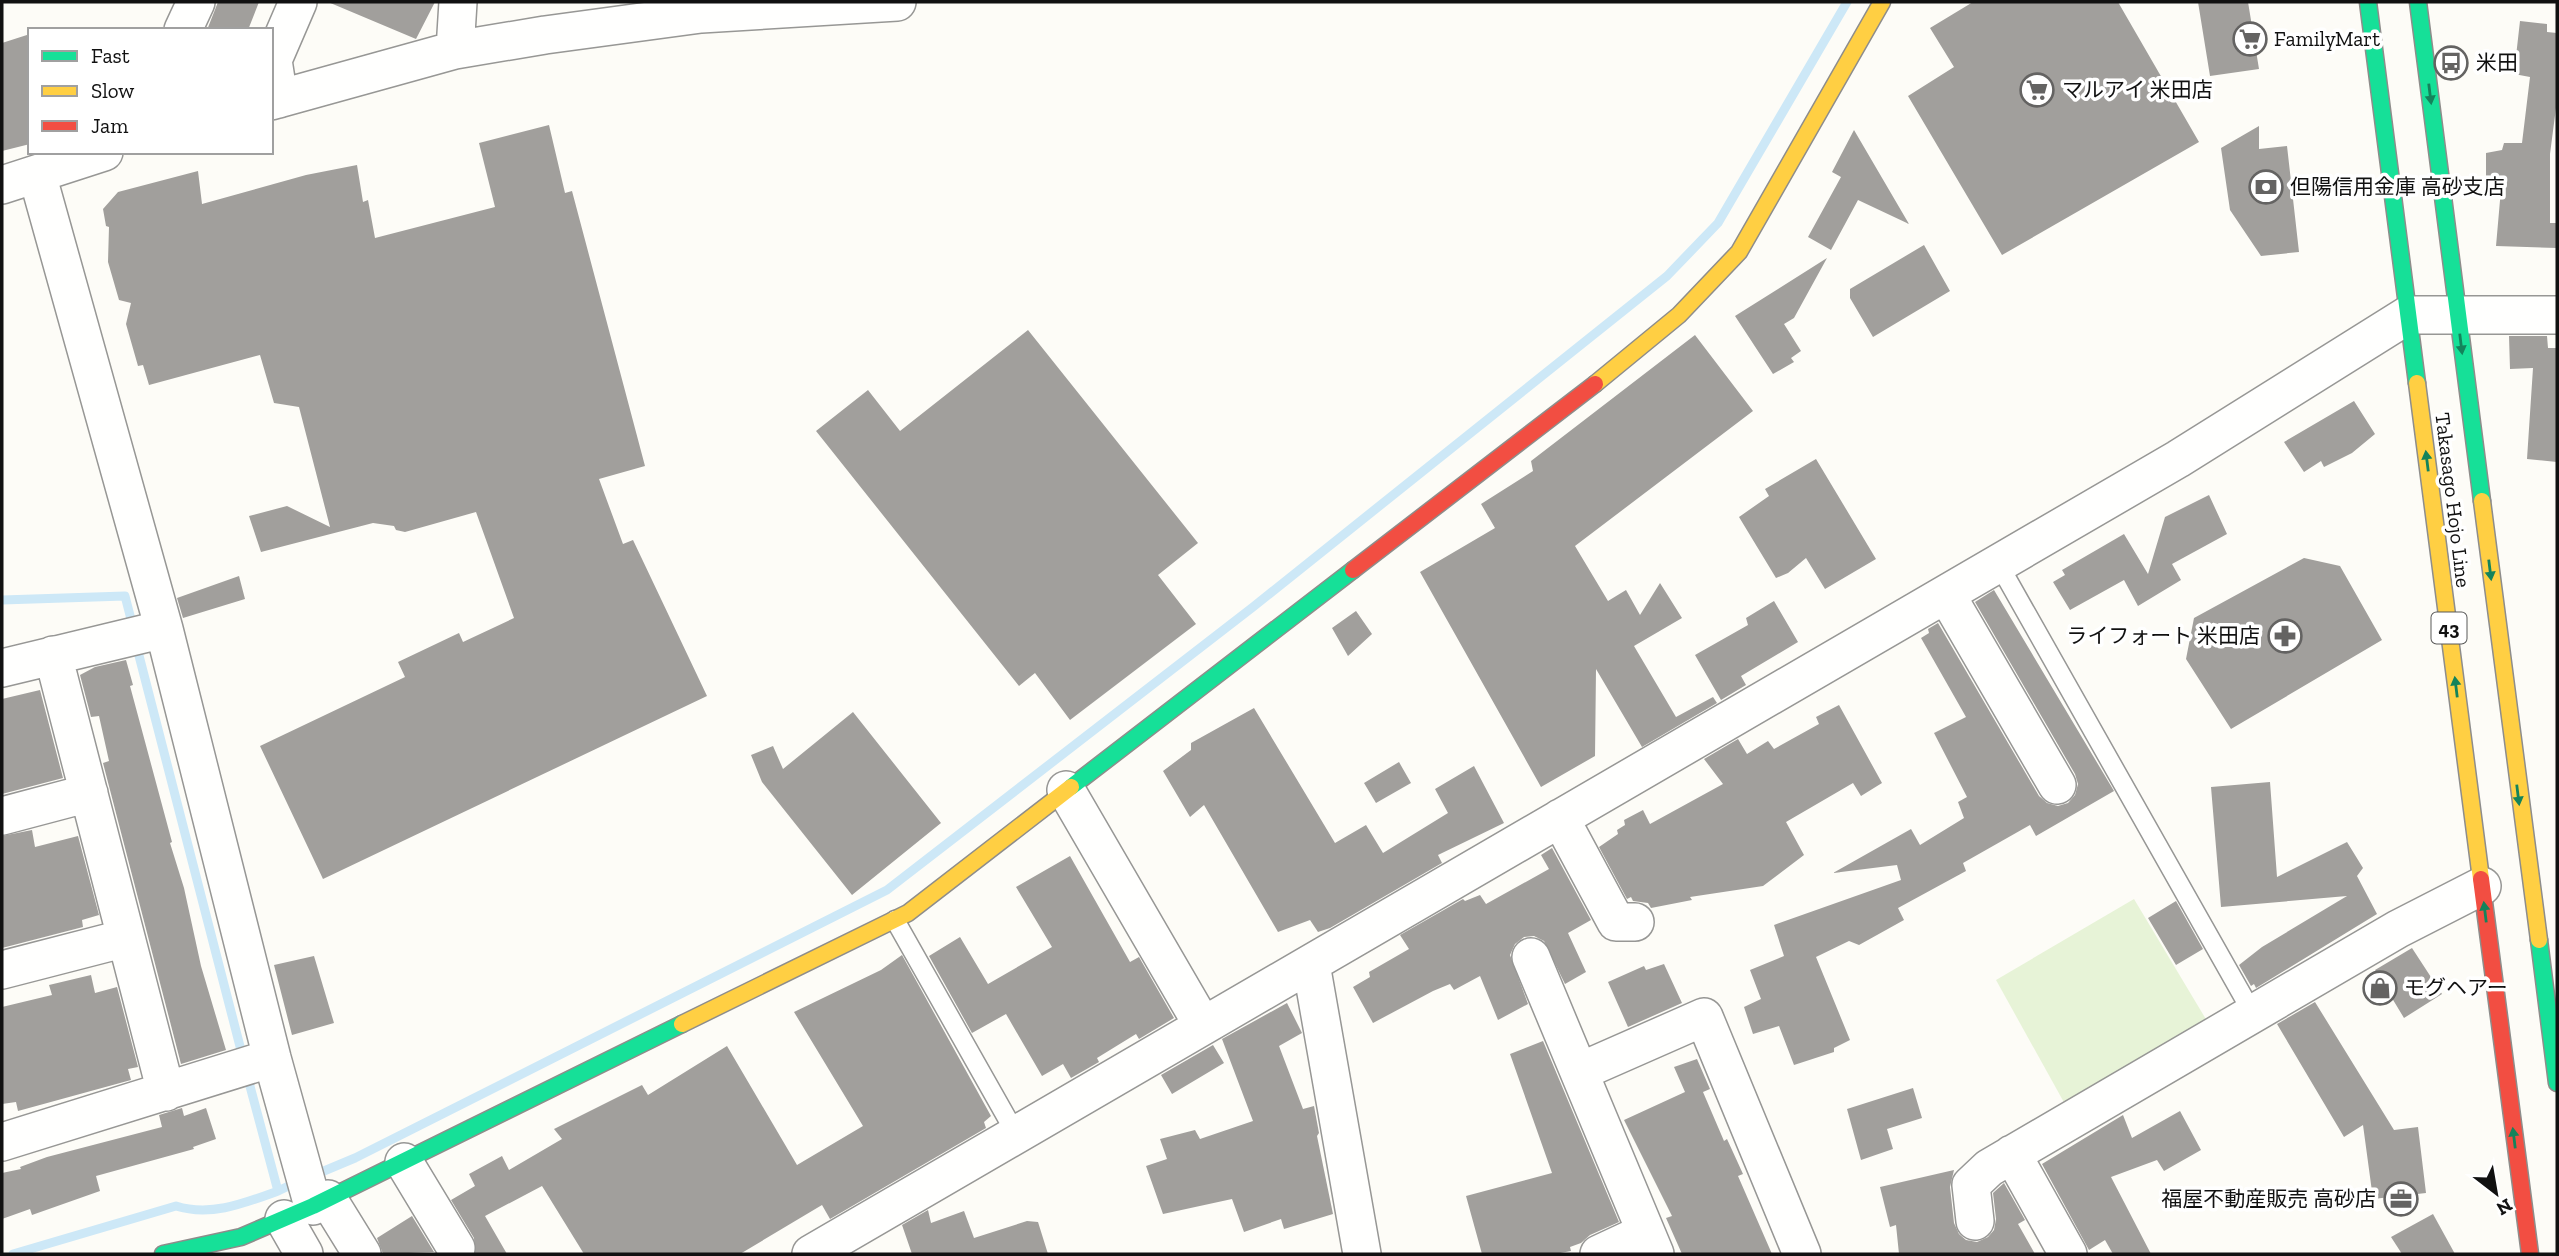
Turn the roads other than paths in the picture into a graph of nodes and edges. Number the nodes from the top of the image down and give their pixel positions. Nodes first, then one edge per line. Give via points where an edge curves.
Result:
1 (196, 2) edge
2 (298, 2) edge
3 (458, 2) edge
4 (897, 2) edge
5 (1882, 2) edge
6 (2368, 2) edge
7 (2418, 2) edge
8 (704, 8) edge
9 (184, 28) edge
10 (455, 50) junction
11 (275, 100) edge
12 (93, 154) edge
13 (37, 174) junction
14 (2, 185) edge
15 (2458, 314) junction
16 (2408, 315) junction
17 (2557, 315) edge
18 (1998, 563) junction
19 (1946, 594) junction
20 (164, 629) junction
21 (53, 655) junction
22 (2, 667) edge
23 (2057, 785) dead end
24 (1066, 790) junction
25 (89, 793) junction
26 (2, 816) edge
27 (1560, 818) junction
28 (2482, 886) junction
29 (895, 920) junction
30 (1634, 922) dead end
31 (126, 938) junction
32 (1531, 957) dead end
33 (1311, 964) junction
34 (2, 970) edge
35 (2253, 1014) junction
36 (1202, 1024) junction
37 (253, 1064) junction
38 (1579, 1072) junction
39 (2557, 1083) edge
40 (166, 1092) junction
41 (1016, 1134) junction
42 (2, 1142) edge
43 (2012, 1154) junction
44 (404, 1162) junction
45 (308, 1208) junction
46 (1975, 1221) dead end
47 (1649, 1244) edge
48 (456, 1248) dead end
49 (163, 1254) edge
50 (304, 1254) edge
51 (362, 1254) edge
52 (811, 1254) edge
53 (1362, 1254) edge
54 (1599, 1254) edge
55 (1802, 1254) edge
56 (2068, 1254) edge
57 (2530, 1254) edge

1 - 9 street
2 - 11 street via 273,60
3 - 10 street
4 - 8 street
5 - 24 main road via 1749,237 1702,296 1653,339
6 - 16 main road, Takasago Hojo Line / 43
7 -> 15 main road, Takasago Hojo Line / 43
8 - 10 street
10 - 11 street
12 - 13 street
13 - 14 street
13 - 20 street
15 - 16 street
15 - 17 street
15 -> 39 main road, Takasago Hojo Line / 43
16 - 18 street via 2178,459
28 -> 16 main road, Takasago Hojo Line / 43
18 - 19 street
18 - 35 lane
19 - 23 street
19 - 27 street
20 - 21 street
20 - 37 street
21 - 22 street
21 - 25 street
24 - 29 main road
24 - 36 street
25 - 26 street
25 - 31 street
27 - 30 street via 1616,922
27 - 33 street
28 - 35 street
57 -> 28 main road, Takasago Hojo Line / 43
29 - 41 lane
29 - 44 main road
31 - 34 street
31 - 40 street
32 - 38 street
33 - 36 street
33 - 53 street
35 - 43 street
36 - 41 street
37 - 40 street
37 - 45 street
38 - 47 street
38 - 55 street via 1704,1017
40 - 42 street
41 - 52 street
43 - 46 street via 1971,1185
43 - 56 street
44 - 45 main road
44 - 48 street
45 - 49 main road via 241,1237
45 - 50 street
45 - 51 street
47 - 54 street

